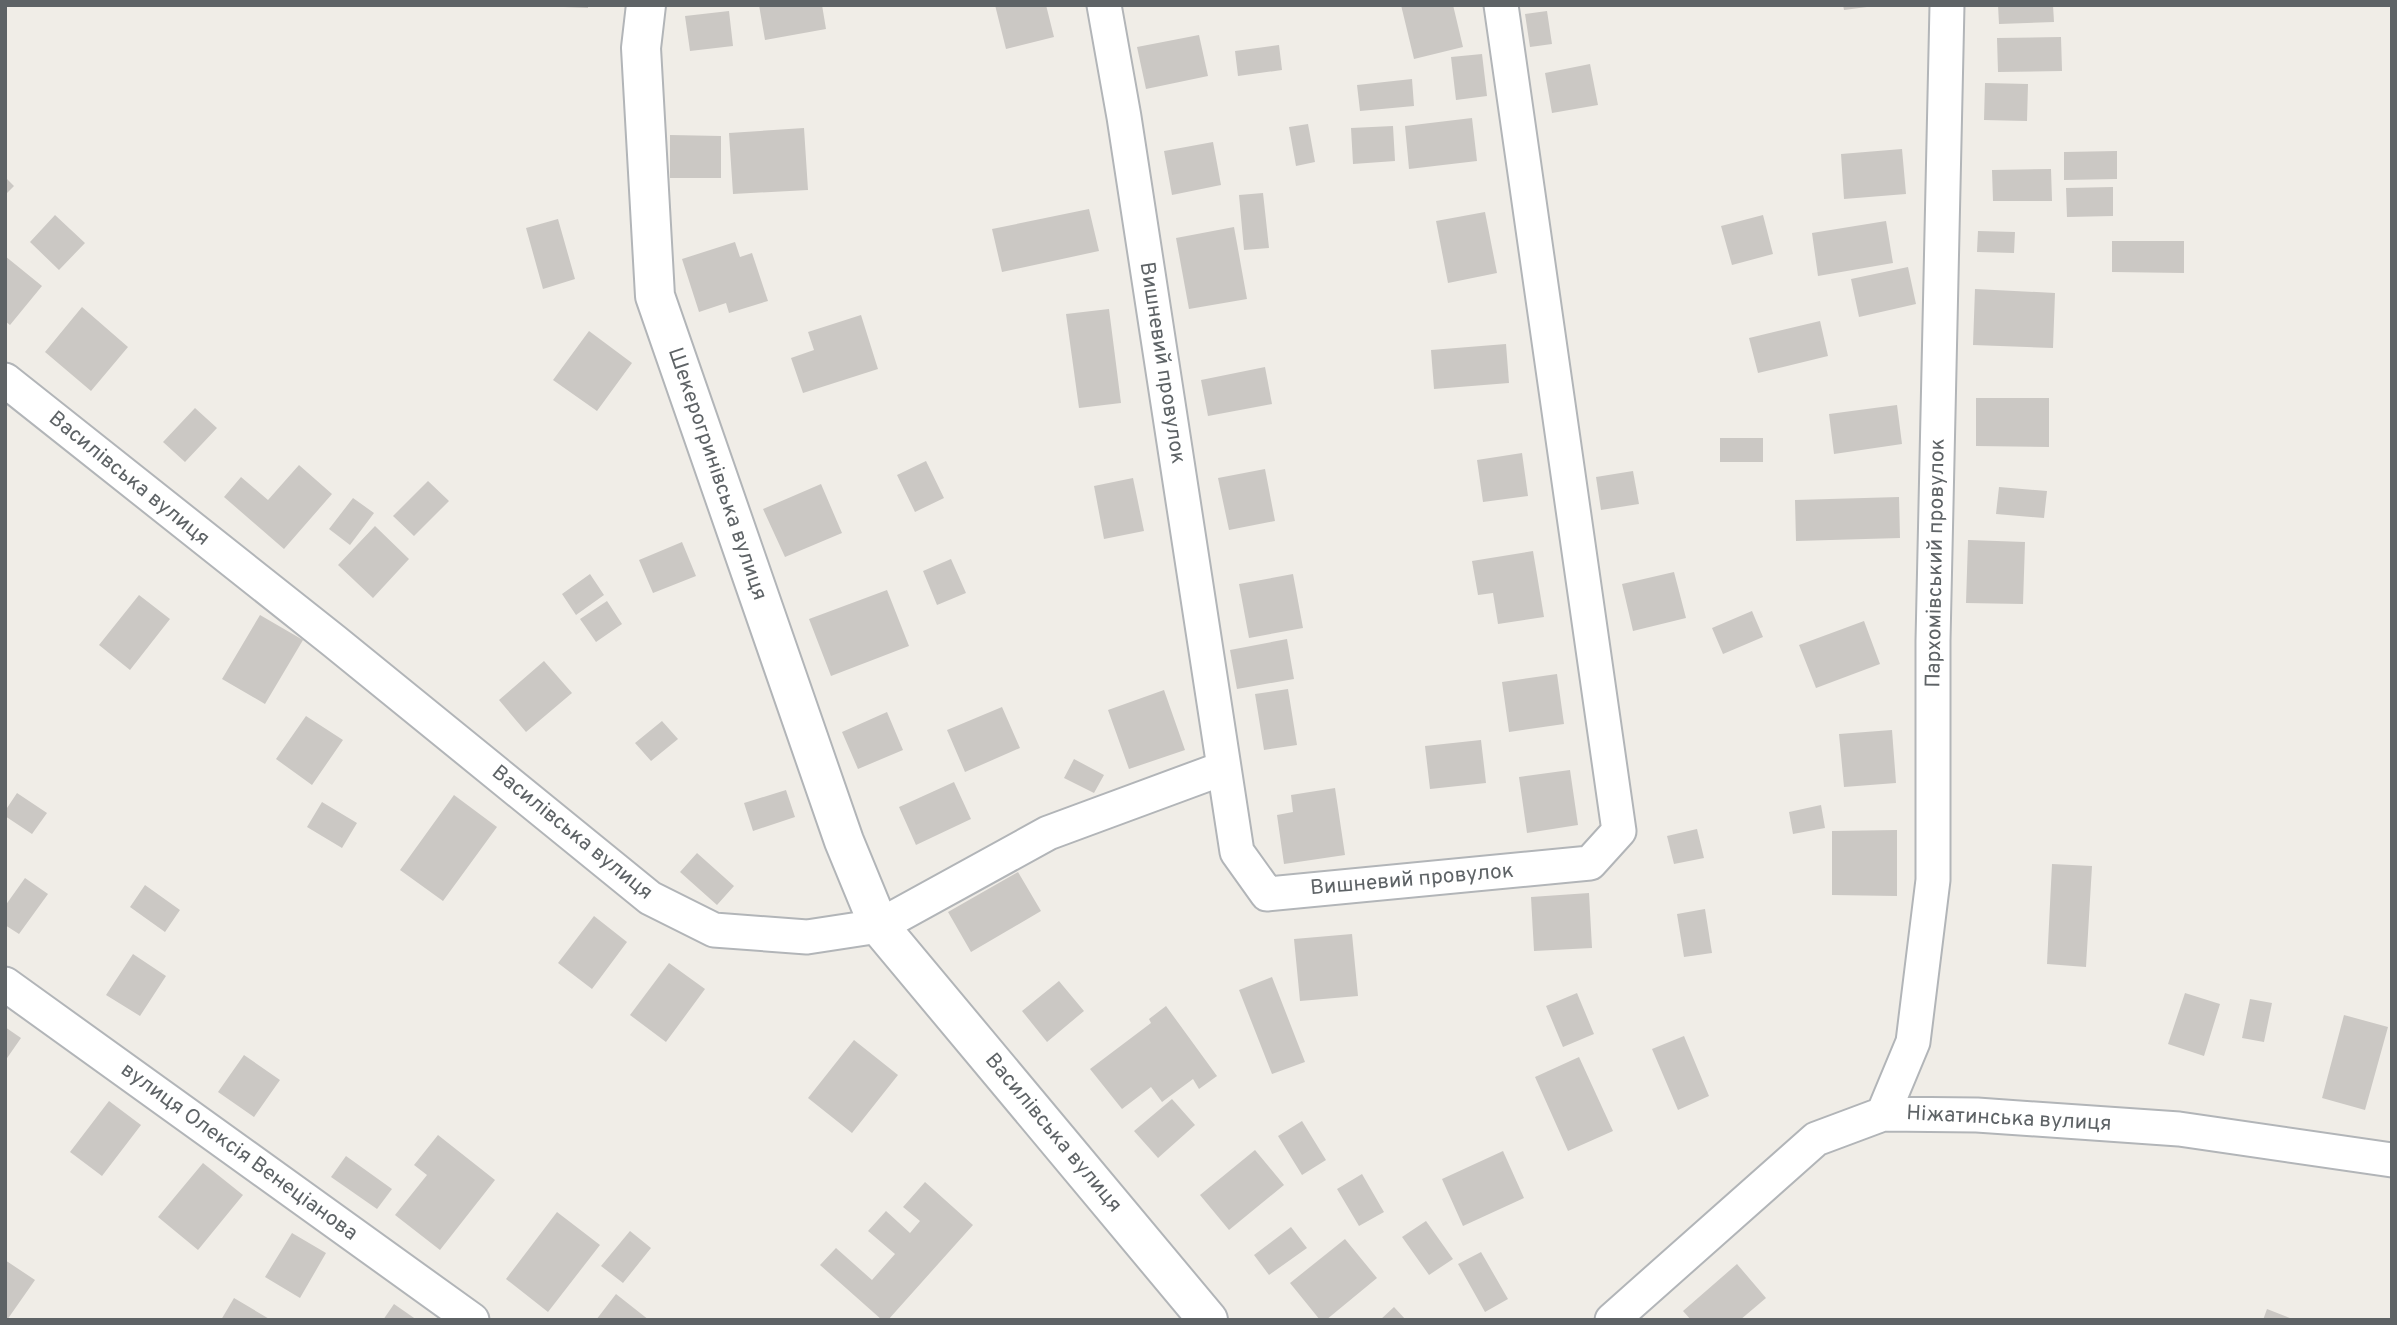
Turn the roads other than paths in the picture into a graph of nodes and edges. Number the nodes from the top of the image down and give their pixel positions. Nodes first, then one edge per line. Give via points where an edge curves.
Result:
1 (646, 5) edge
2 (1104, 5) edge
3 (1502, 5) edge
4 (1947, 5) edge
5 (5, 380) edge
6 (1224, 768) junction
7 (878, 926) junction
8 (5, 984) edge
9 (1883, 1114) junction
10 (2392, 1160) edge
11 (472, 1320) edge
12 (1208, 1320) edge
13 (1612, 1320) edge

1 - 7 street, Шекерогринівська вулиця via 640,48 655,296 844,841
2 - 6 street, Вишневий провулок
3 - 6 street, Вишневий провулок via 1619,831 1590,863 1266,894 1237,852
4 - 9 street, Пархомівський провулок via 1933,641 1933,880 1913,1042
5 - 7 street, Василівська вулиця via 650,898 714,930 807,937
6 - 7 street via 1048,833
7 - 12 street, Василівська вулиця
8 - 11 street, вулиця Олексія Венеціанова
9 - 10 street, Ніжатинська вулиця via 1977,1115 2179,1129
9 - 13 street, Ніжатинська вулиця via 1816,1139

